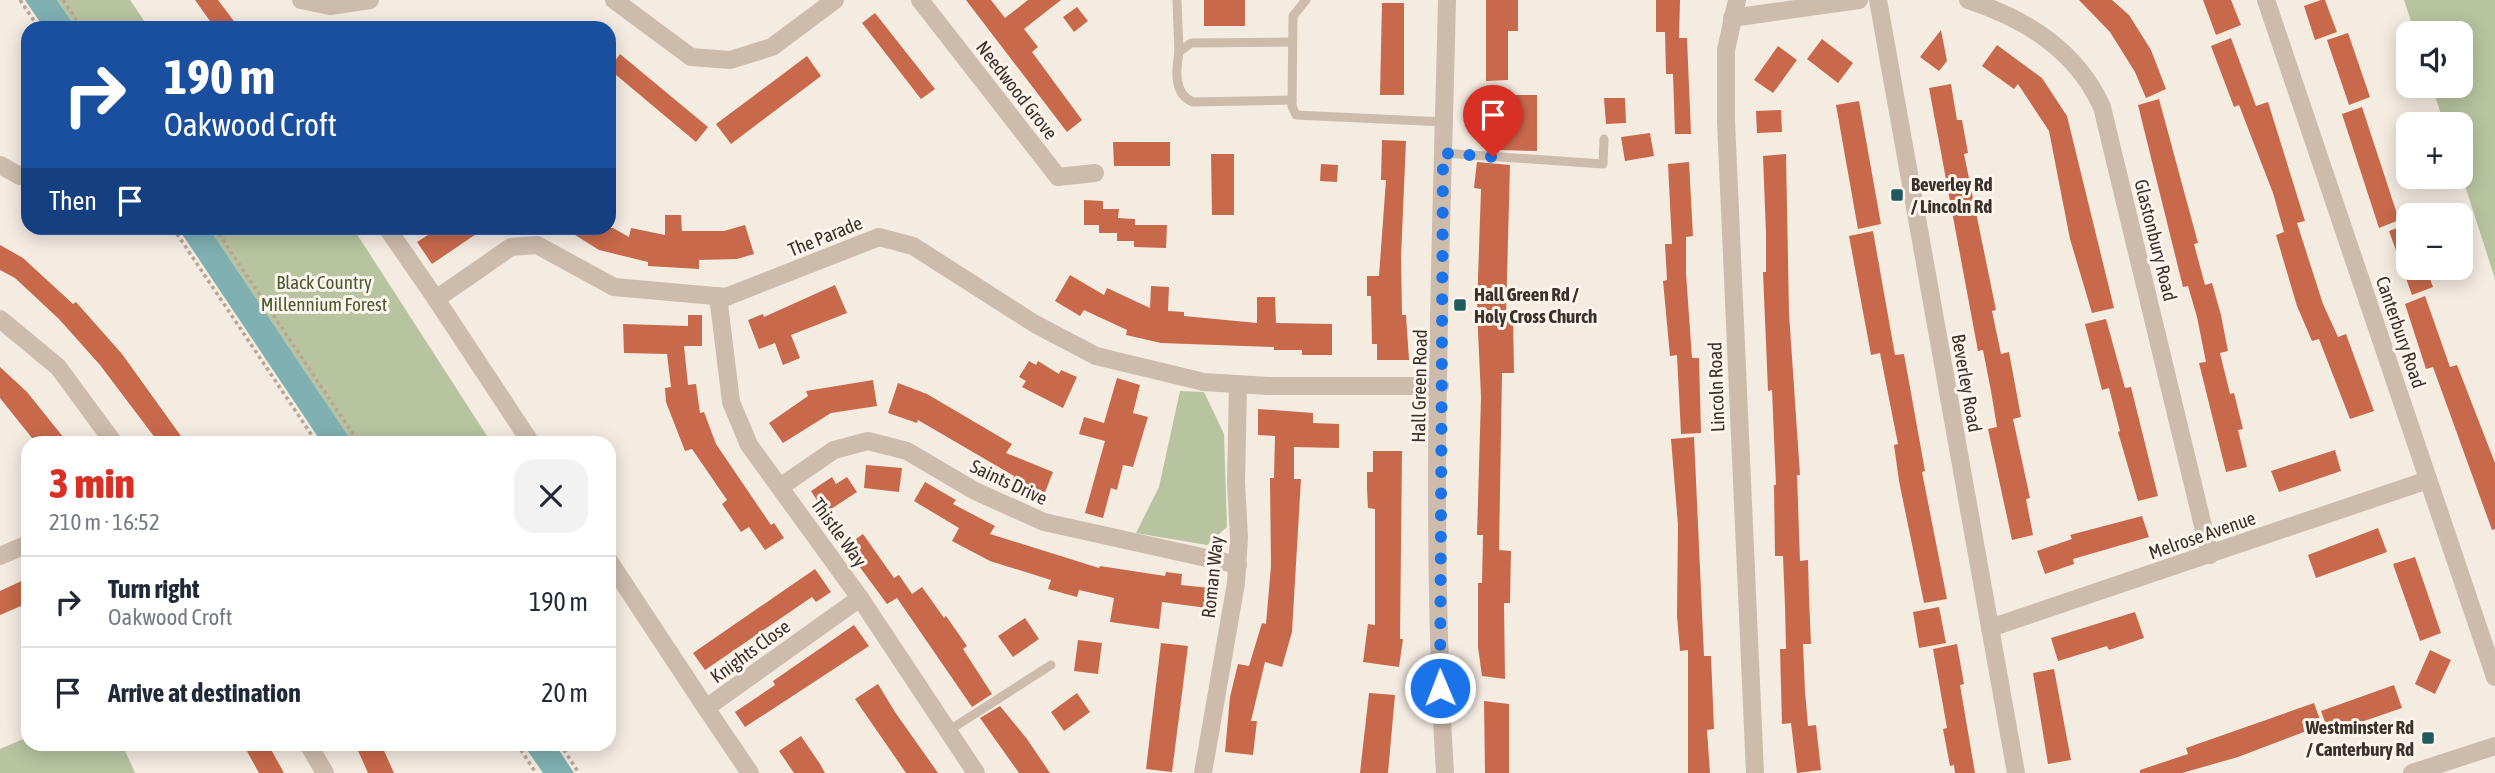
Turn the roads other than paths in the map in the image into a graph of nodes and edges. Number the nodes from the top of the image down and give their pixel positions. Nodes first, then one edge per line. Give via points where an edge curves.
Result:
1 (301, 0) edge
2 (370, 0) edge
3 (614, 0) edge
4 (835, 0) edge
5 (919, 0) edge
6 (1177, 0) edge
7 (1306, 0) edge
8 (1447, 0) edge
9 (1737, 0) edge
10 (1858, 0) edge
11 (1878, 0) edge
12 (1968, 0) edge
13 (2266, 0) edge
14 (1732, 18) junction
15 (1293, 42) junction
16 (1179, 52) junction
17 (1292, 100) junction
18 (1444, 122) junction
19 (1604, 139) dead end
20 (1443, 153) junction
21 (0, 166) edge
22 (1095, 173) dead end
23 (20, 177) dead end
24 (392, 235) edge
25 (719, 296) junction
26 (436, 299) junction
27 (0, 318) edge
28 (1238, 384) junction
29 (1440, 386) junction
30 (109, 436) edge
31 (526, 436) edge
32 (2428, 480) junction
33 (780, 486) junction
34 (21, 547) edge
35 (0, 555) edge
36 (2210, 555) junction
37 (1238, 565) junction
38 (616, 572) edge
39 (860, 598) junction
40 (1990, 628) junction
41 (1051, 665) dead end
42 (2495, 677) edge
43 (706, 708) junction
44 (948, 731) junction
45 (2495, 746) edge
46 (312, 751) edge
47 (325, 773) edge
48 (750, 773) edge
49 (976, 773) edge
50 (1203, 773) edge
51 (1445, 773) edge
52 (1755, 773) edge
53 (2016, 773) edge
54 (2412, 773) edge

1 - 2 street via 330,6
3 - 4 street via 691,57 730,60 772,47
5 - 22 street, Needwood Grove via 1058,177
6 - 16 lane
7 - 15 lane via 1293,16
8 - 18 street, Hall Green Road
9 - 14 street, Lincoln Road
10 - 14 street
11 - 40 street, Beverley Road
12 - 36 street, Glastonbury Road via 1999,10 2043,34 2084,74 2102,107
13 - 32 street, Canterbury Road
14 - 52 street, Lincoln Road via 1726,50 1726,121
15 - 16 lane via 1191,43
15 - 17 lane
16 - 17 lane via 1178,90 1192,102
17 - 18 lane via 1300,118
18 - 20 street, Hall Green Road
19 - 20 lane via 1603,164
20 - 29 street, Hall Green Road
21 - 23 street
24 - 26 street
25 - 26 street, The Parade via 614,287 537,245 511,247
25 - 28 street, The Parade via 879,237 913,246 1035,324 1096,356 1204,382
25 - 33 street, Thistle Way via 731,402 749,445
26 - 31 street
27 - 30 street via 58,367
28 - 29 street, The Parade
28 - 37 street, Roman Way
29 - 51 street, Hall Green Road via 1440,688
32 - 36 street, Melrose Avenue
32 - 42 street, Canterbury Road
33 - 37 street, Saints Drive via 834,450 868,441 907,451 975,491 1044,522
33 - 39 street, Thistle Way
34 - 35 street
36 - 40 street, Melrose Avenue
37 - 50 street, Roman Way
38 - 43 street, Knights Close
39 - 43 street, Knights Close
39 - 44 street, Thistle Way
40 - 53 street, Beverley Road
41 - 44 lane
43 - 48 street
44 - 49 street, Thistle Way
45 - 54 street
46 - 47 street

